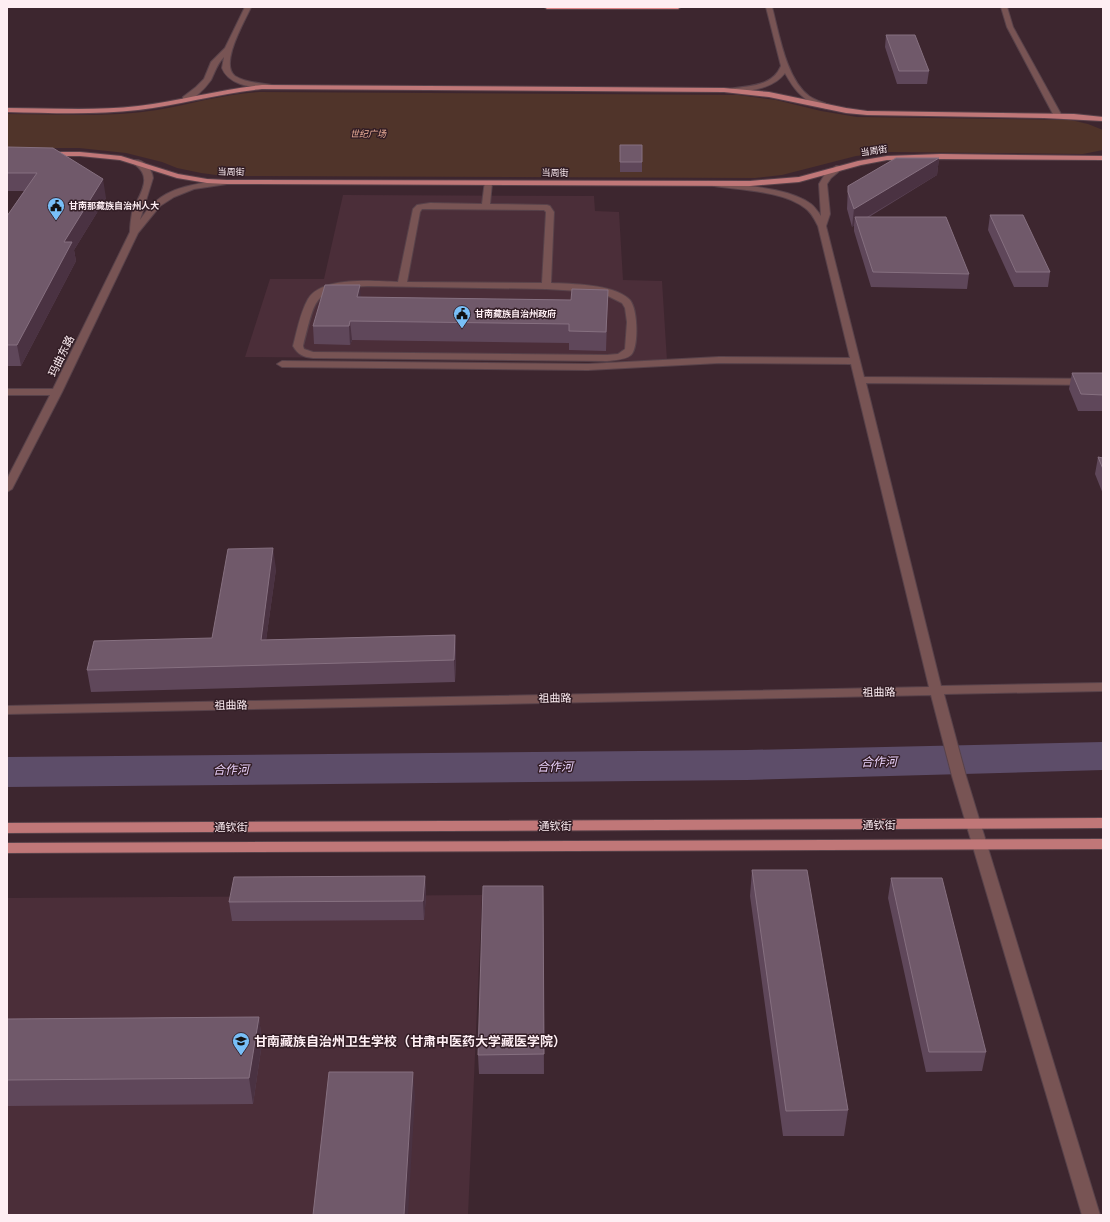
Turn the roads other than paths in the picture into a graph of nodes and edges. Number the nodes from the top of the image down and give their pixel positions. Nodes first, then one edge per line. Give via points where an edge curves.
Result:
1 (248, 7) edge
2 (547, 7) edge
3 (678, 7) edge
4 (769, 7) edge
5 (1004, 7) edge
6 (228, 49) junction
7 (785, 66) junction
8 (269, 87) junction
9 (733, 91) junction
10 (186, 98) junction
11 (826, 107) junction
12 (7, 110) edge
13 (1062, 116) junction
14 (1103, 119) edge
15 (1103, 126) edge
16 (36, 154) edge
17 (1103, 157) edge
18 (137, 162) junction
19 (839, 168) junction
20 (227, 182) junction
21 (488, 183) junction
22 (714, 184) junction
23 (486, 206) junction
24 (822, 226) junction
25 (134, 232) junction
26 (402, 284) junction
27 (546, 286) junction
28 (855, 361) junction
29 (282, 364) dead end
30 (860, 380) junction
31 (1103, 382) edge
32 (7, 392) edge
33 (57, 392) junction
34 (7, 489) edge
35 (1103, 687) edge
36 (936, 690) junction
37 (7, 710) edge
38 (974, 824) junction
39 (1103, 824) edge
40 (7, 828) edge
41 (1103, 844) edge
42 (980, 845) junction
43 (7, 848) edge
44 (1091, 1215) edge

1 - 6 street
2 - 3 highway
4 - 7 street
5 - 13 street via 1010,27
6 - 8 street via 226,68 231,76 244,82
6 - 10 street via 215,62 207,80
7 - 9 street via 781,76 776,80
7 - 11 street via 800,91
8 - 9 main road
8 - 10 main road via 246,88
9 - 11 main road via 779,96
10 - 12 main road via 152,106 115,110
11 - 13 main road via 890,114
13 - 14 main road
13 - 15 main road
16 - 18 main road, 当周街 via 102,155
17 - 19 main road, 当周街 via 893,158
18 - 20 main road, 当周街 via 189,178
18 - 25 street via 144,167 149,182 136,215
19 - 22 main road, 当周街 via 812,177 781,182
19 - 24 street via 822,184 826,218
20 - 21 main road, 当周街
20 - 25 street via 192,187 171,195 157,204
21 - 22 main road, 当周街
21 - 23 street
22 - 24 street via 760,191 800,201 809,206
23 - 26 street via 420,207
23 - 27 street via 543,207 549,210
24 - 28 street
25 - 33 street, 玛曲东路
26 - 27 street
26 - 27 street via 345,284 319,293 312,300 299,350 313,355 607,358 628,353 630,309 627,302 596,290
28 - 29 street via 719,360 588,367
28 - 30 street
30 - 31 street
30 - 36 street
32 - 33 street
33 - 34 street, 玛曲东路
35 - 36 street, 祖曲路
36 - 37 street, 祖曲路
36 - 38 street
38 - 39 main road, 通钦街
38 - 40 main road, 通钦街
38 - 42 street
41 - 42 main road
42 - 43 main road
42 - 44 street

